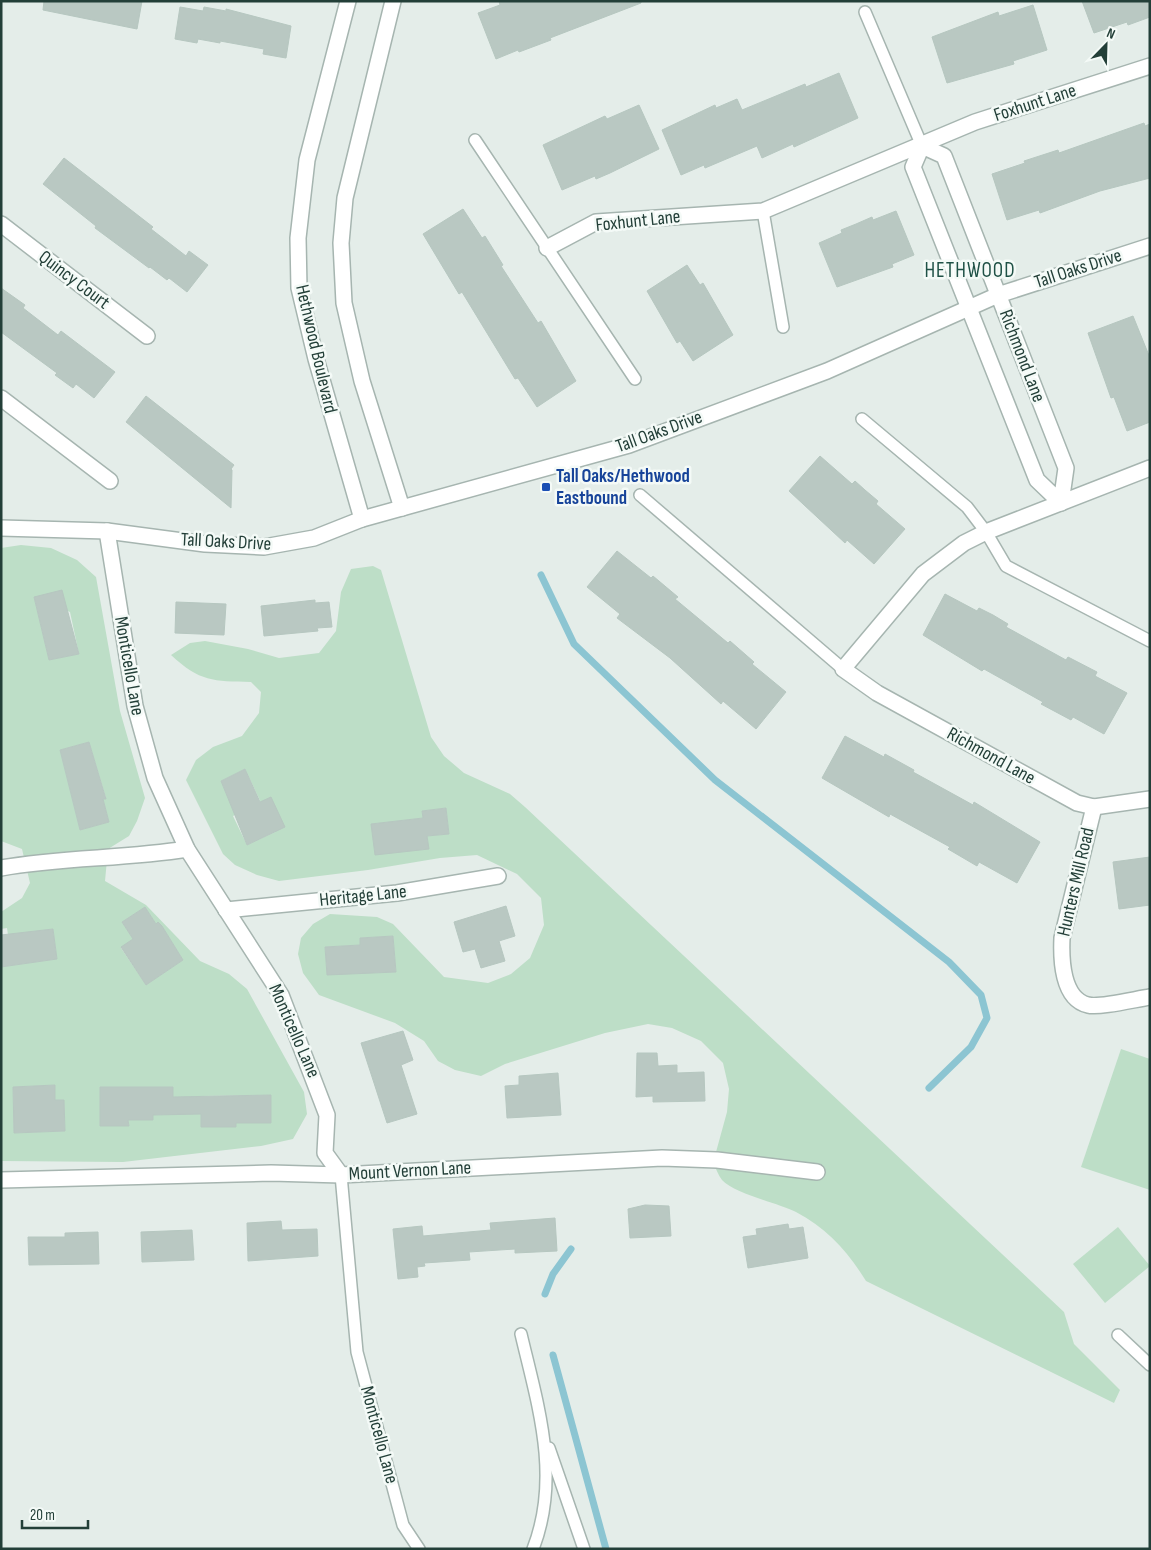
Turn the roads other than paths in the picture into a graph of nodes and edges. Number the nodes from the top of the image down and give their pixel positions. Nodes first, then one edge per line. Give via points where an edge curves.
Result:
1 (348, 1) edge
2 (392, 1) edge
3 (865, 12) dead end
4 (1150, 66) edge
5 (475, 140) dead end
6 (922, 146) junction
7 (763, 211) junction
8 (1, 224) edge
9 (1150, 246) edge
10 (547, 248) junction
11 (998, 295) junction
12 (968, 307) junction
13 (783, 327) dead end
14 (147, 336) dead end
15 (635, 379) dead end
16 (1, 398) edge
17 (862, 419) dead end
18 (1150, 468) edge
19 (110, 481) dead end
20 (640, 495) dead end
21 (1061, 503) junction
22 (402, 508) junction
23 (362, 519) junction
24 (1, 528) edge
25 (107, 531) junction
26 (986, 532) junction
27 (1150, 641) edge
28 (843, 669) junction
29 (1150, 799) edge
30 (1094, 807) junction
31 (187, 849) junction
32 (1, 868) edge
33 (498, 876) dead end
34 (226, 910) junction
35 (1150, 997) edge
36 (818, 1172) dead end
37 (341, 1175) junction
38 (1, 1180) edge
39 (521, 1334) dead end
40 (1118, 1335) dead end
41 (1150, 1365) edge
42 (544, 1432) junction
43 (419, 1549) edge
44 (533, 1549) edge
45 (584, 1549) edge

1 - 23 street, Hethwood Boulevard via 307,160 298,238 299,280 316,359
2 - 22 street, Hethwood Boulevard via 345,198 341,243 344,303 362,381
3 - 6 lane
4 - 6 street, Foxhunt Lane via 975,122
5 - 10 lane
6 - 7 street, Foxhunt Lane
6 - 11 street via 944,156
6 - 12 street via 913,167
7 - 10 street, Foxhunt Lane via 596,222
7 - 13 lane
8 - 14 street, Quincy Court
9 - 11 street, Tall Oaks Drive
10 - 15 lane
11 - 12 street, Tall Oaks Drive
11 - 21 street, Richmond Lane via 1066,468
12 - 21 street, Richmond Lane via 1037,480
12 - 22 street, Tall Oaks Drive via 827,371 629,444
16 - 19 street
17 - 26 lane via 967,507
18 - 21 street
20 - 28 lane, Richmond Lane
21 - 26 street
22 - 23 street, Tall Oaks Drive
23 - 25 street, Tall Oaks Drive via 314,538 264,547 205,544
24 - 25 street, Tall Oaks Drive
25 - 31 street, Monticello Lane via 142,737 166,807
26 - 27 lane via 1006,566
26 - 28 street via 923,574
28 - 30 street, Richmond Lane via 877,693 1064,797
29 - 30 street, Richmond Lane
30 - 35 street, Hunters Mill Road via 1062,938 1061,953 1068,986 1079,1002 1090,1006
31 - 32 street
31 - 34 street, Monticello Lane
33 - 34 street, Heritage Lane via 397,893
34 - 37 street, Monticello Lane via 282,995 328,1115 325,1153
36 - 37 street, Mount Vernon Lane via 717,1160 662,1158
37 - 38 street, Mount Vernon Lane via 271,1173
37 - 43 lane, Monticello Lane via 357,1352 403,1524
39 - 42 lane
40 - 41 lane
42 - 44 lane via 545,1507
42 - 45 lane

